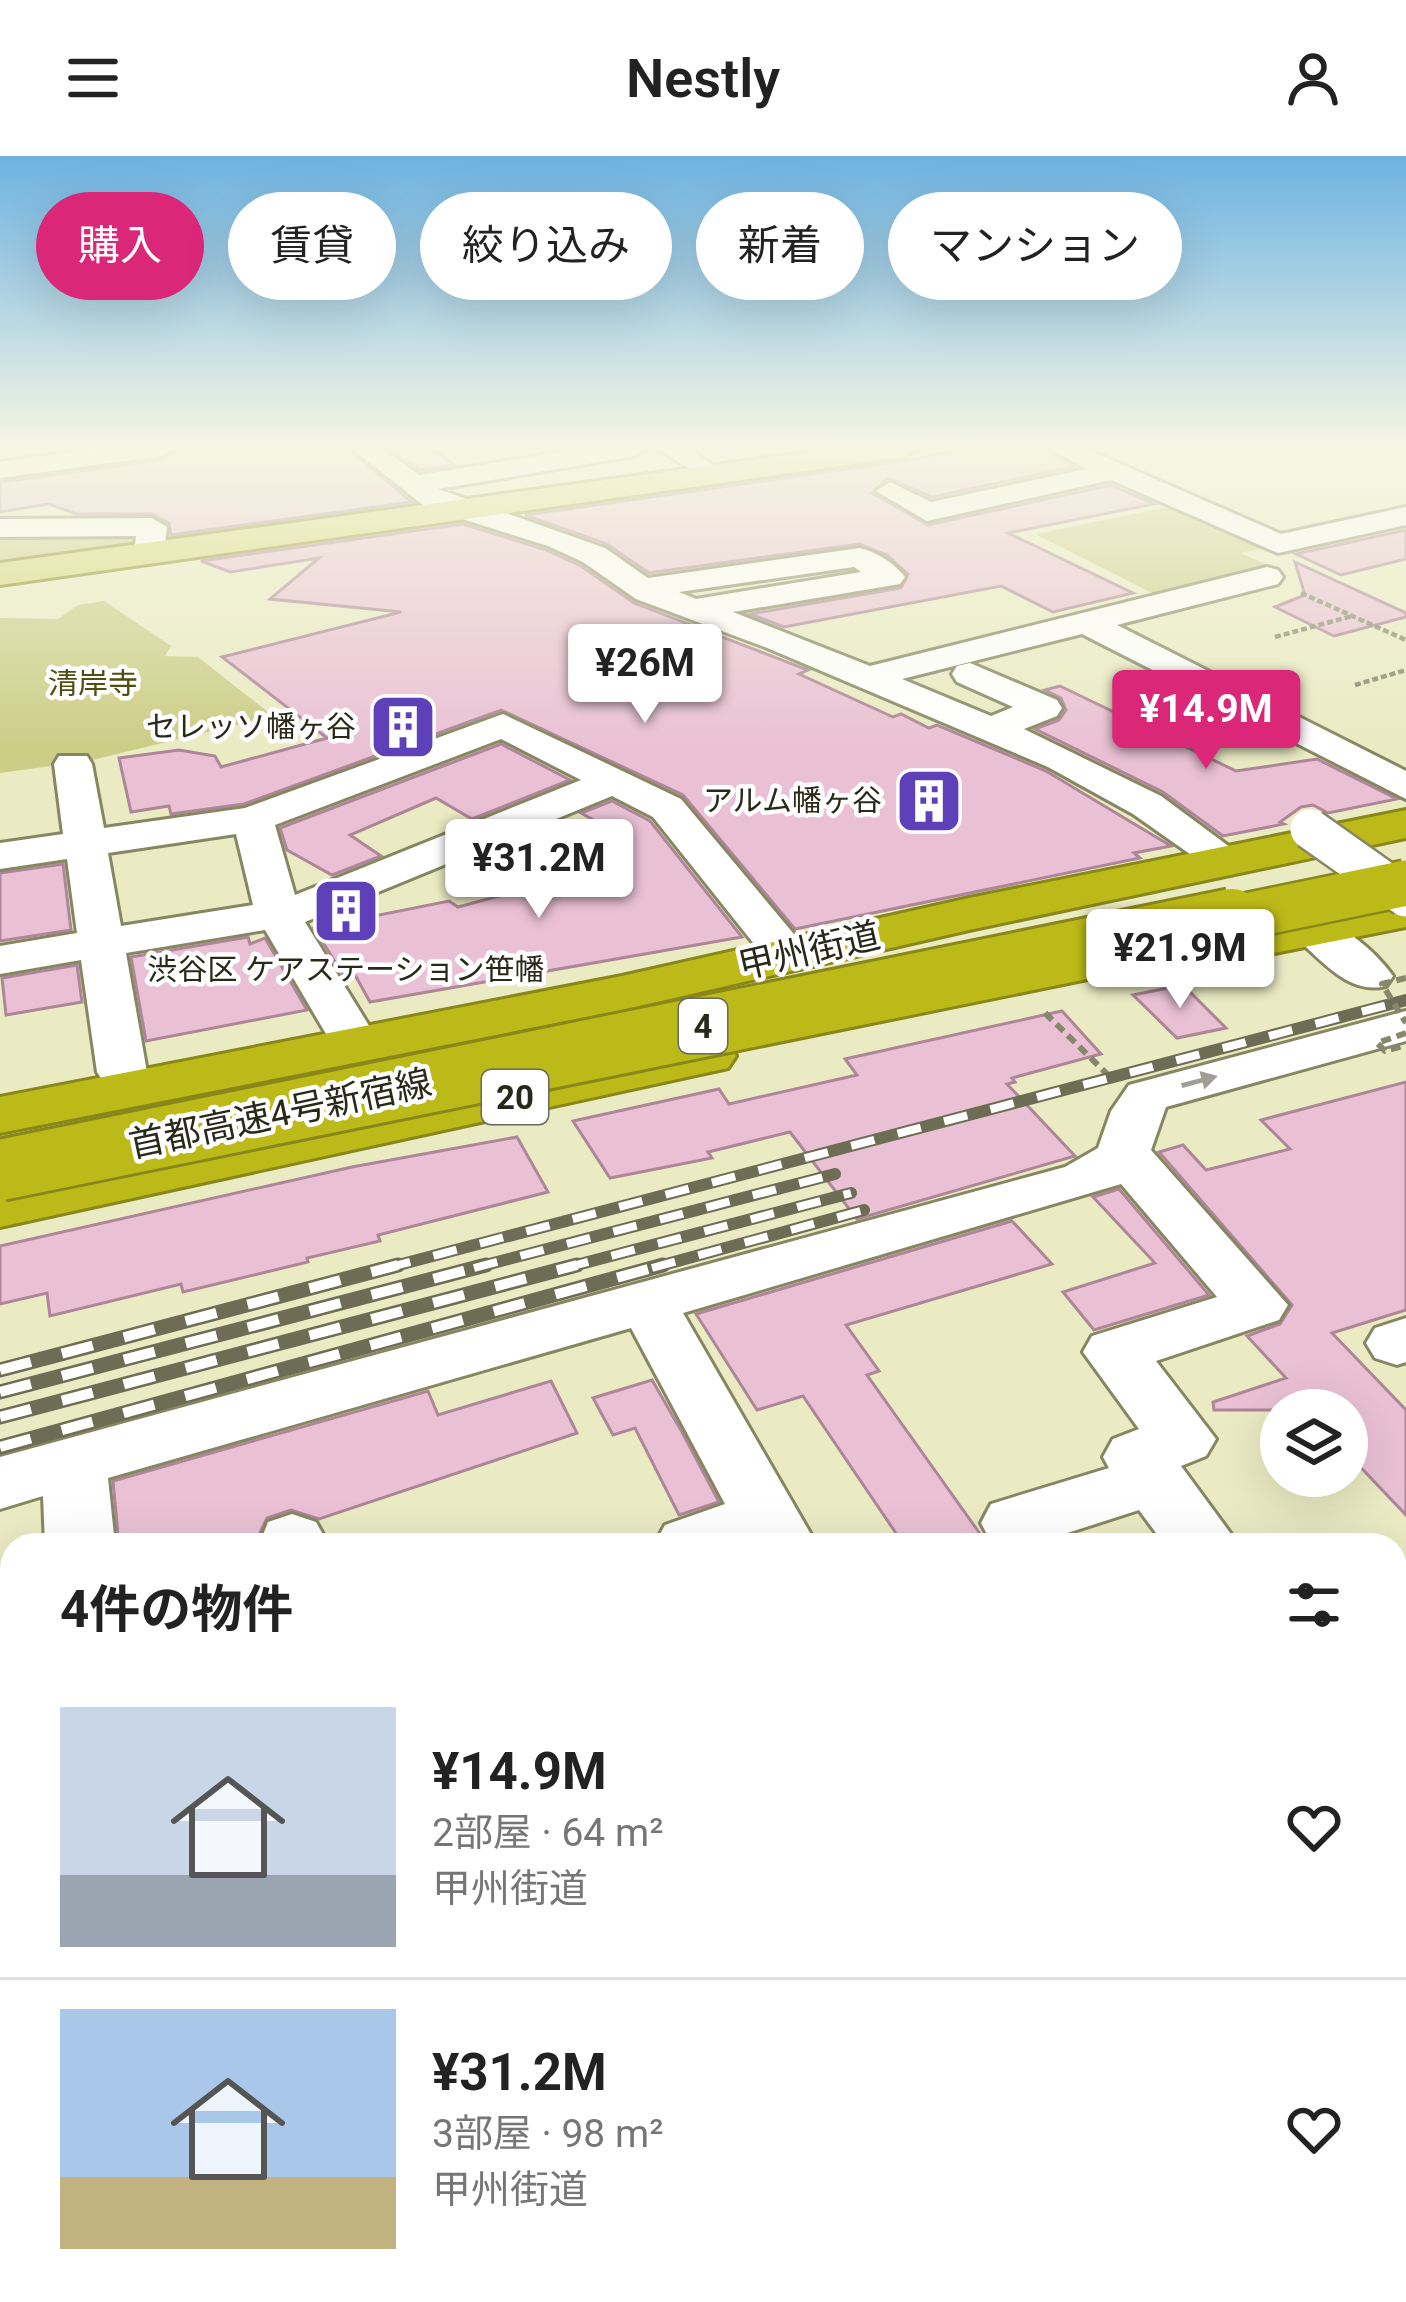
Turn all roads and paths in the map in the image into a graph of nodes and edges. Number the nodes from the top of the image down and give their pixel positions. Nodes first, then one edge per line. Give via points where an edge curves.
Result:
1 (149, 548) edge
2 (188, 548) edge
3 (574, 548) edge
4 (1382, 548) edge
5 (1394, 553) dead end
6 (148, 554) junction
7 (0, 574) edge
8 (1267, 577) joint
9 (640, 588) junction
10 (692, 608) junction
11 (1353, 616) junction
12 (1085, 622) junction
13 (1275, 637) dead end
14 (1406, 640) edge
15 (1406, 670) edge
16 (970, 674) dead end
17 (866, 678) junction
18 (1355, 685) dead end
19 (990, 730) junction
20 (73, 764) dead end
21 (615, 780) junction
22 (1406, 788) edge
23 (254, 819) junction
24 (1406, 824) edge
25 (1310, 829) dead end
26 (88, 843) junction
27 (1406, 846) edge
28 (0, 856) edge
29 (1229, 862) junction
30 (1406, 884) edge
31 (1406, 897) edge
32 (1406, 911) edge
33 (278, 914) junction
34 (969, 914) junction
35 (1314, 930) junction
36 (102, 943) junction
37 (782, 949) junction
38 (0, 960) edge
39 (1388, 977) edge
40 (1035, 997) junction
41 (1406, 1027) edge
42 (346, 1029) junction
43 (1406, 1045) edge
44 (122, 1072) junction
45 (0, 1096) edge
46 (0, 1115) edge
47 (1132, 1129) junction
48 (0, 1135) edge
49 (0, 1170) edge
50 (0, 1188) edge
51 (0, 1206) edge
52 (646, 1300) junction
53 (74, 1463) junction
54 (1152, 1480) junction
55 (0, 1483) edge
56 (1015, 1523) dead end
57 (775, 1531) edge
58 (79, 1533) edge
59 (1194, 1533) edge

1 - 6 street
2 - 6 main road
3 - 9 street
4 - 5 street
6 - 7 main road
8 - 11 path
8 - 12 street
9 - 10 street
9 - 10 street via 860,557 889,577
10 - 17 street
11 - 13 path
11 - 14 path
12 - 17 street
12 - 22 street
15 - 18 path
16 - 19 street via 1044,708
17 - 19 street
19 - 29 street via 1106,781
20 - 26 street
21 - 23 street via 503,725
21 - 33 street
21 - 37 street via 684,825
23 - 26 street
23 - 33 street
24 - 29 highway, 甲州街道 / 20
25 - 31 street, bridge
26 - 28 street
26 - 36 street
27 - 34 highway
27 - 48 highway, 首都高速4号新宿線 / 4
29 - 34 highway, 甲州街道 / 20
30 - 40 highway
30 - 49 highway, 首都高速4号新宿線 / 4, bridge
32 - 35 highway, 甲州街道 / 20
33 - 36 street
33 - 42 street
34 - 37 highway, 20
34 - 46 highway, 甲州街道 / 20 via 622,993
35 - 39 street
35 - 40 highway, 甲州街道 / 20
36 - 38 street
36 - 44 street
37 - 42 highway, 20
39 - 41 path, bridge via 1382,984
40 - 47 path
40 - 50 highway, 甲州街道 / 20 via 653,1054
40 - 51 highway, 20
41 - 43 path, bridge via 1377,1043 1385,1052
47 -> 41 street via 1147,1096
42 - 44 highway, 20
44 - 45 highway, 20
47 - 52 street via 1108,1170
47 - 54 street via 1142,1178 1258,1305 1114,1352 1184,1439 1136,1457
52 - 53 street
52 - 57 street
53 - 55 street
53 - 58 street
54 - 56 street
54 - 59 street

